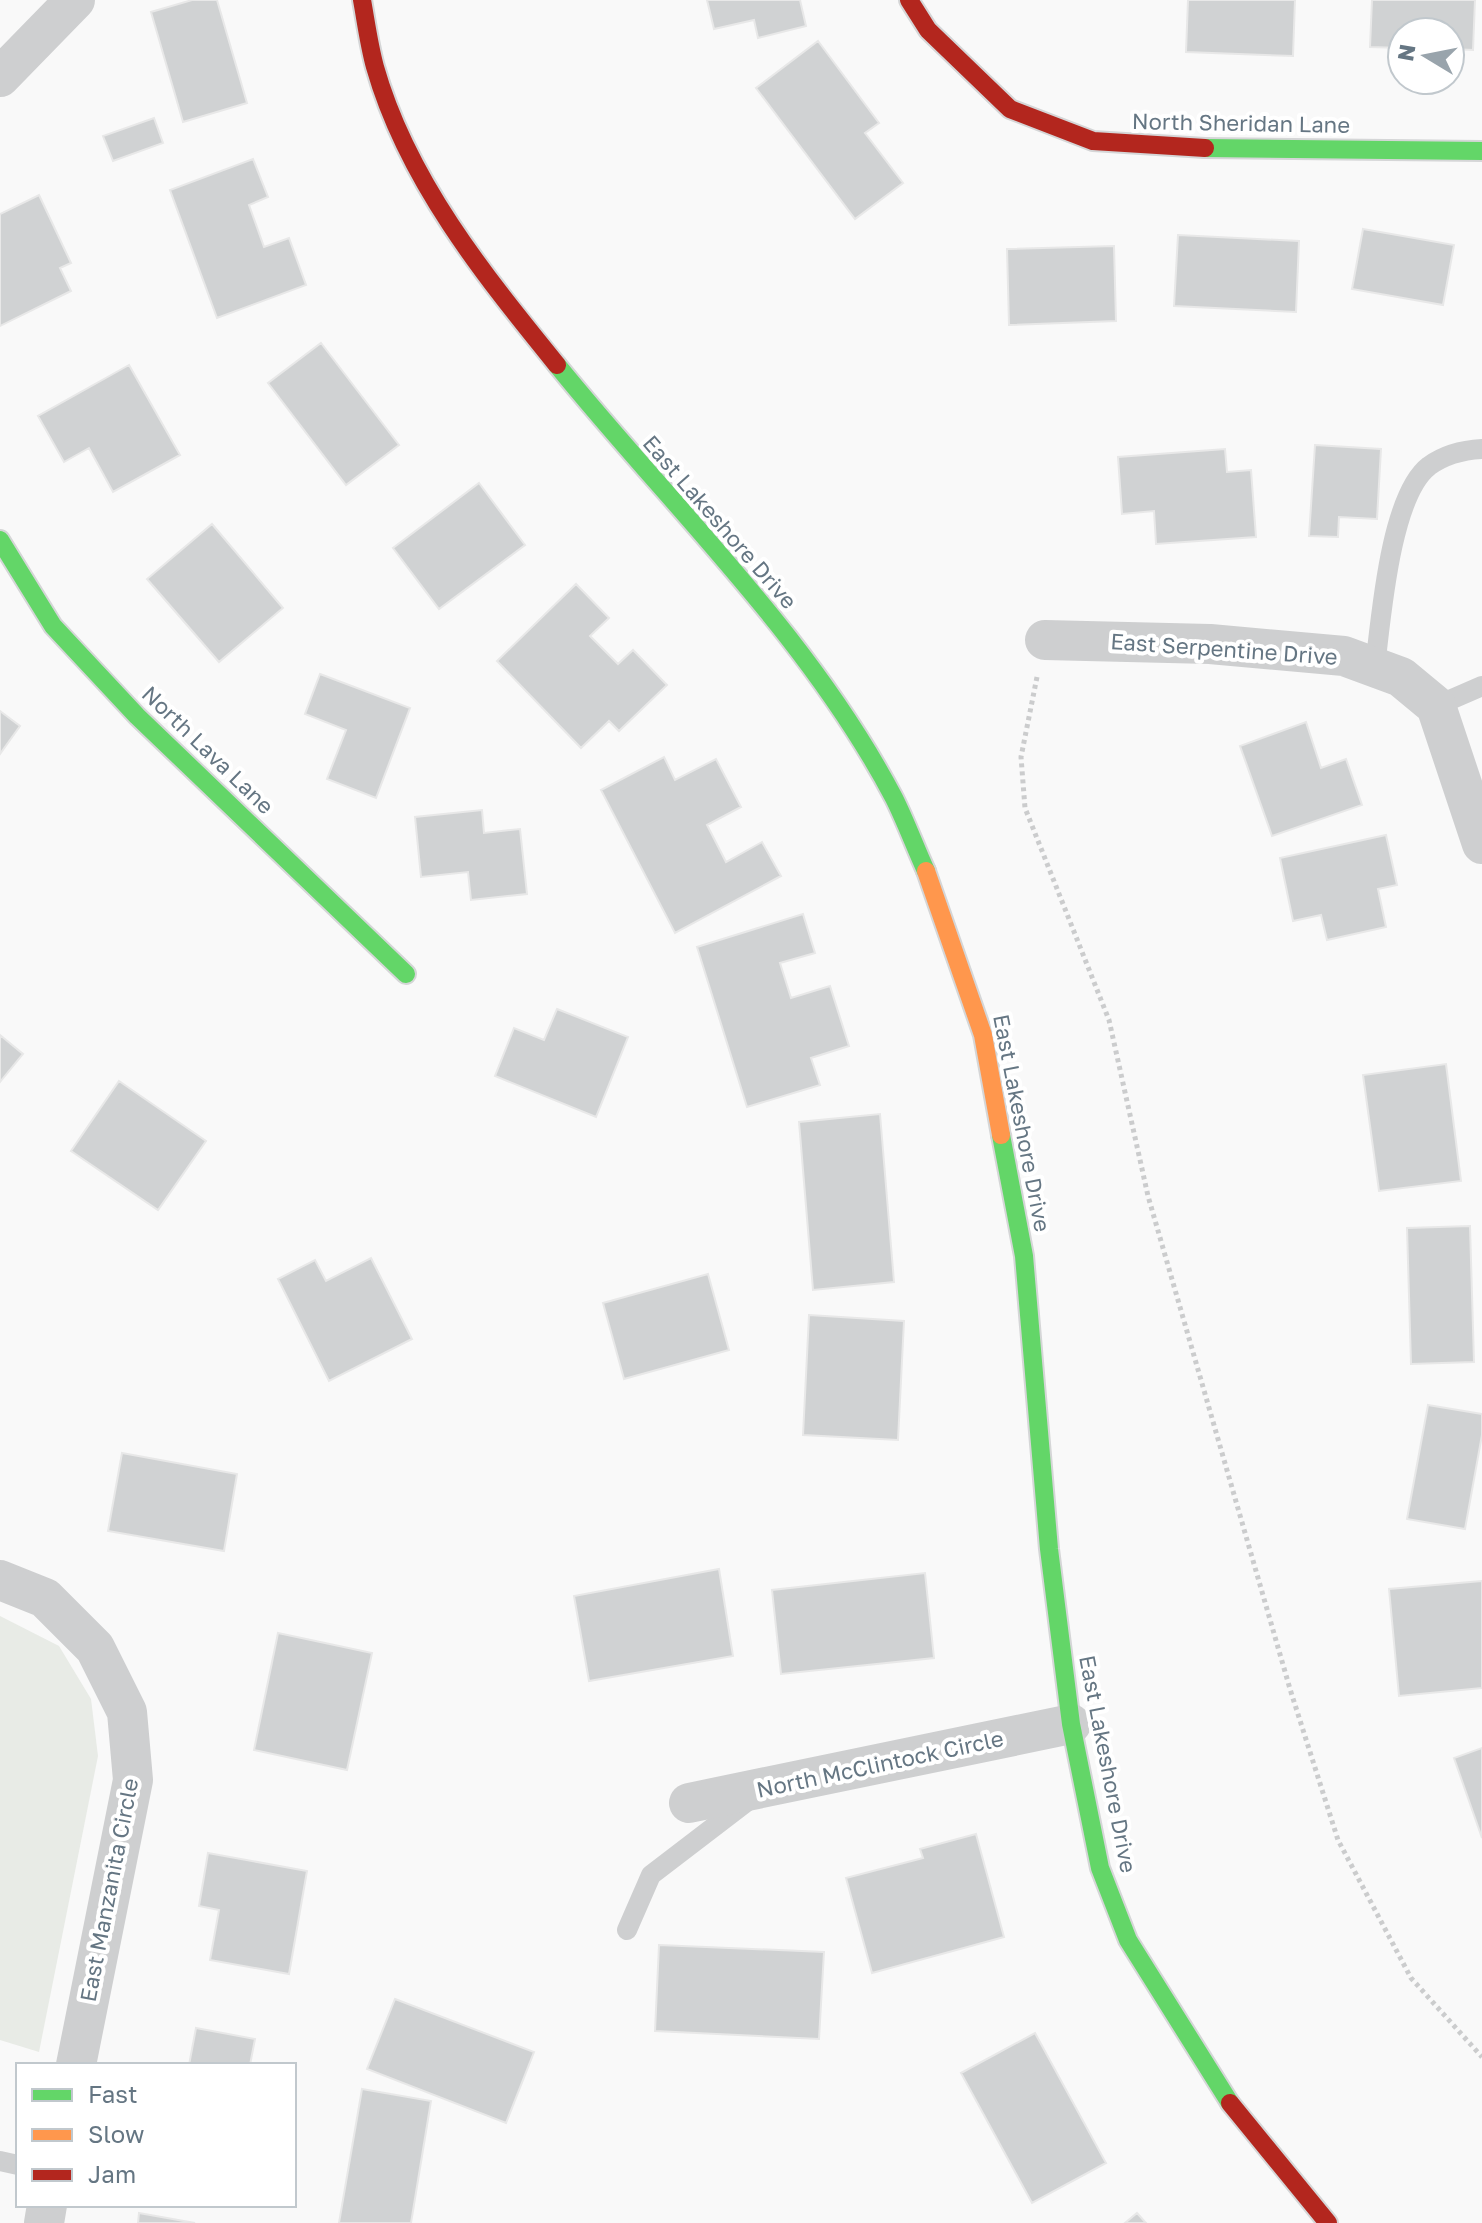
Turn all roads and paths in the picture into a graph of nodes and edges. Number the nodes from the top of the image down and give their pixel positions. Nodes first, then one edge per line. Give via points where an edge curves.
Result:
1 (75, 0) edge
2 (362, 0) edge
3 (909, 0) edge
4 (0, 77) edge
5 (1482, 151) edge
6 (1482, 449) edge
7 (0, 540) edge
8 (1045, 640) joint
9 (1375, 667) junction
10 (1482, 686) edge
11 (1436, 706) junction
12 (1482, 844) edge
13 (406, 974) dead end
14 (0, 1580) edge
15 (1071, 1724) junction
16 (765, 1788) junction
17 (689, 1803) dead end
18 (627, 1930) dead end
19 (1482, 2057) edge
20 (76, 2063) edge
21 (1328, 2223) edge

1 - 4 street
2 - 15 main road, East Lakeshore Drive via 375,67 411,158 481,271 768,612 894,798 940,903 983,1035 1024,1256 1049,1549
3 - 5 main road, North Sheridan Lane via 928,30 1010,109 1093,141 1161,148
6 - 9 lane via 1441,459 1416,481 1394,542
7 - 13 main road, North Lava Lane via 63,638
8 - 9 street, East Serpentine Drive via 1210,644 1344,656
8 - 19 path via 1021,757 1025,808 1109,1020 1148,1196 1290,1689 1338,1840 1411,1978
9 - 11 street, East Serpentine Drive via 1401,677
10 - 11 lane
11 - 12 street
14 - 20 street, East Manzanita Circle via 45,1598 95,1648 127,1712 133,1780
15 - 16 street, North McClintock Circle
15 - 21 main road, East Lakeshore Drive via 1100,1868 1128,1940 1237,2114
16 - 17 street, North McClintock Circle
16 - 18 lane via 651,1875

